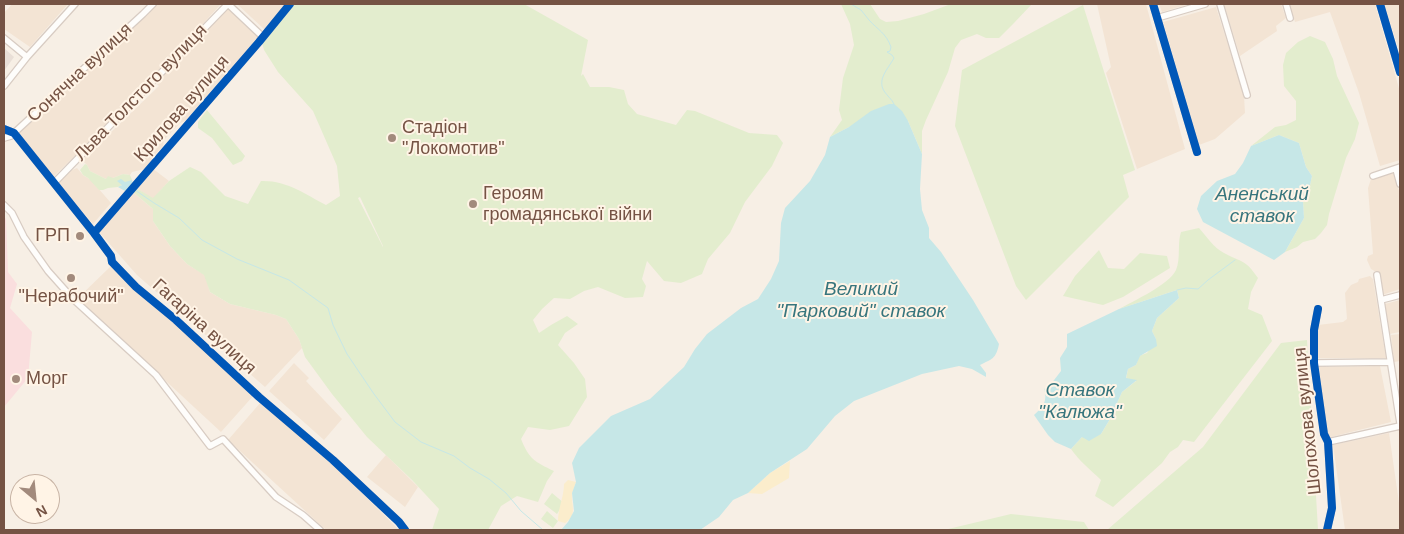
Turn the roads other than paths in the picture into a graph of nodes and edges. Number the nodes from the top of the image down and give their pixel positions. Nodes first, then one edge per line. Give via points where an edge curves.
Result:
1 (75, 4) edge
2 (153, 4) edge
3 (228, 4) edge
4 (290, 4) edge
5 (1153, 4) edge
6 (1205, 4) edge
7 (1220, 4) edge
8 (1286, 4) edge
9 (1380, 4) edge
10 (1157, 18) junction
11 (1290, 18) dead end
12 (263, 37) junction
13 (4, 38) edge
14 (27, 57) junction
15 (1400, 72) edge
16 (4, 86) edge
17 (1247, 96) dead end
18 (4, 129) edge
19 (14, 134) junction
20 (4, 138) edge
21 (1197, 152) dead end
22 (1398, 168) edge
23 (1373, 176) dead end
24 (54, 183) junction
25 (1400, 184) edge
26 (4, 205) edge
27 (94, 233) junction
28 (1377, 275) dead end
29 (1400, 295) edge
30 (1381, 300) junction
31 (1318, 309) dead end
32 (1390, 362) junction
33 (1314, 363) junction
34 (1400, 425) edge
35 (1328, 442) junction
36 (320, 530) edge
37 (405, 530) edge
38 (1327, 530) edge

1 - 14 street
2 - 19 street, Сонячна вулиця
3 - 12 street
3 - 24 street, Льва Толстого вулиця
4 - 12 street, Крилова вулиця
5 - 10 street
6 - 10 street
7 - 17 street
8 - 11 street
9 - 15 street
10 - 21 street
12 - 27 street, Крилова вулиця
13 - 14 street
14 - 16 street
18 - 19 street, Гагаріна вулиця
19 - 20 street, Сонячна вулиця
19 - 24 street, Гагаріна вулиця
22 - 23 street
22 - 25 street
24 - 27 street, Гагаріна вулиця
26 - 36 street via 48,271 73,299 156,375 210,446 223,439 276,497
27 - 37 street, Гагаріна вулиця via 112,262 136,287 333,460
28 - 30 street
29 - 30 street
30 - 32 street
31 - 33 street, Шолохова вулиця
32 - 33 street
32 - 34 street
33 - 35 street, Шолохова вулиця via 1324,434
34 - 35 street
35 - 38 street, Шолохова вулиця via 1332,508

